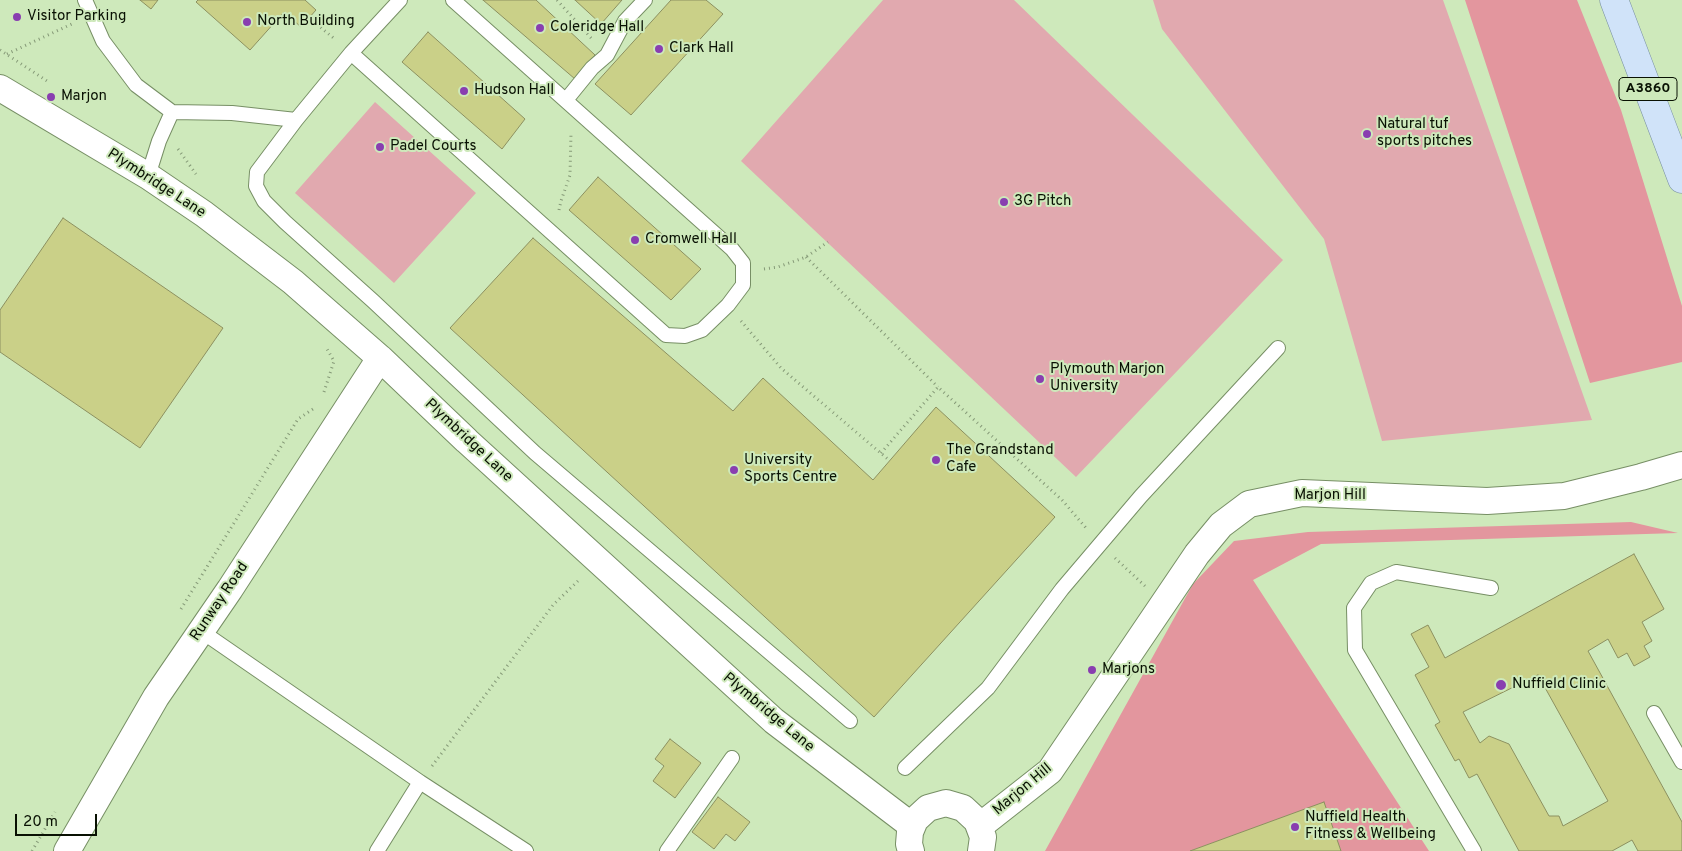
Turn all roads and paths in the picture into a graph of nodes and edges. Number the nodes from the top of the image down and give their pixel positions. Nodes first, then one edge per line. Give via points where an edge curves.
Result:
1 (85, 0) edge
2 (400, 0) edge
3 (453, 0) edge
4 (557, 0) edge
5 (645, 0) edge
6 (1614, 0) edge
7 (92, 15) junction
8 (310, 18) dead end
9 (351, 53) junction
10 (6, 54) dead end
11 (607, 55) junction
12 (0, 88) edge
13 (569, 103) junction
14 (172, 112) junction
15 (296, 120) junction
16 (148, 176) junction
17 (1682, 179) edge
18 (556, 236) junction
19 (828, 242) dead end
20 (806, 256) junction
21 (744, 272) junction
22 (728, 305) junction
23 (324, 344) dead end
24 (1278, 348) dead end
25 (380, 358) junction
26 (938, 387) junction
27 (322, 396) dead end
28 (320, 404) dead end
29 (881, 453) junction
30 (890, 461) dead end
31 (1682, 465) edge
32 (1100, 544) junction
33 (599, 562) junction
34 (1491, 588) dead end
35 (1163, 604) junction
36 (177, 615) dead end
37 (201, 631) junction
38 (1654, 713) dead end
39 (850, 721) dead end
40 (732, 758) dead end
41 (1682, 762) edge
42 (906, 768) dead end
43 (420, 782) junction
44 (56, 810) dead end
45 (981, 838) edge
46 (911, 839) edge
47 (32, 851) edge
48 (68, 851) edge
49 (377, 851) edge
50 (526, 851) edge
51 (667, 851) edge
52 (1474, 851) edge

1 - 7 lane
2 - 9 lane
3 - 13 lane
4 - 11 path
5 - 11 lane via 625,22
6 - 17 main road, A3860
7 - 10 path
7 - 14 lane via 103,41 136,85
8 - 9 path
9 - 15 lane
9 - 18 lane
11 - 13 lane via 592,68
12 - 16 street, Plymbridge Lane
13 - 18 path via 570,175 561,200
13 - 21 lane via 732,249 744,263
14 - 15 lane via 232,113
14 - 16 lane
15 - 39 lane via 257,172 256,186 264,202 535,453
16 - 25 street, Plymbridge Lane via 293,282
18 - 22 lane via 666,335 685,336 702,330
19 - 20 path
20 - 21 path via 778,266
20 - 26 path
21 - 22 lane via 743,285
22 - 29 path via 781,368
23 - 27 path via 334,361
24 - 32 lane
25 - 33 street, Plymbridge Lane
25 - 37 street, Runway Road
26 - 29 path
26 - 32 path via 1062,500
28 - 36 path via 298,419
29 - 30 path
31 - 35 street, Marjon Hill via 1564,496 1487,501 1302,493 1249,504 1221,525
32 - 35 path
32 - 42 lane via 988,688
33 - 43 path via 553,605
33 - 46 street, Plymbridge Lane via 774,721
34 - 52 lane via 1396,572 1371,583 1354,608 1355,650
35 - 45 street, Marjon Hill via 1050,771
37 - 43 lane
37 - 48 street, Runway Road via 156,697
38 - 41 lane
40 - 51 lane
43 - 49 lane
43 - 50 lane
44 - 47 path
45 - 46 street via 969,811 946,803 923,812

